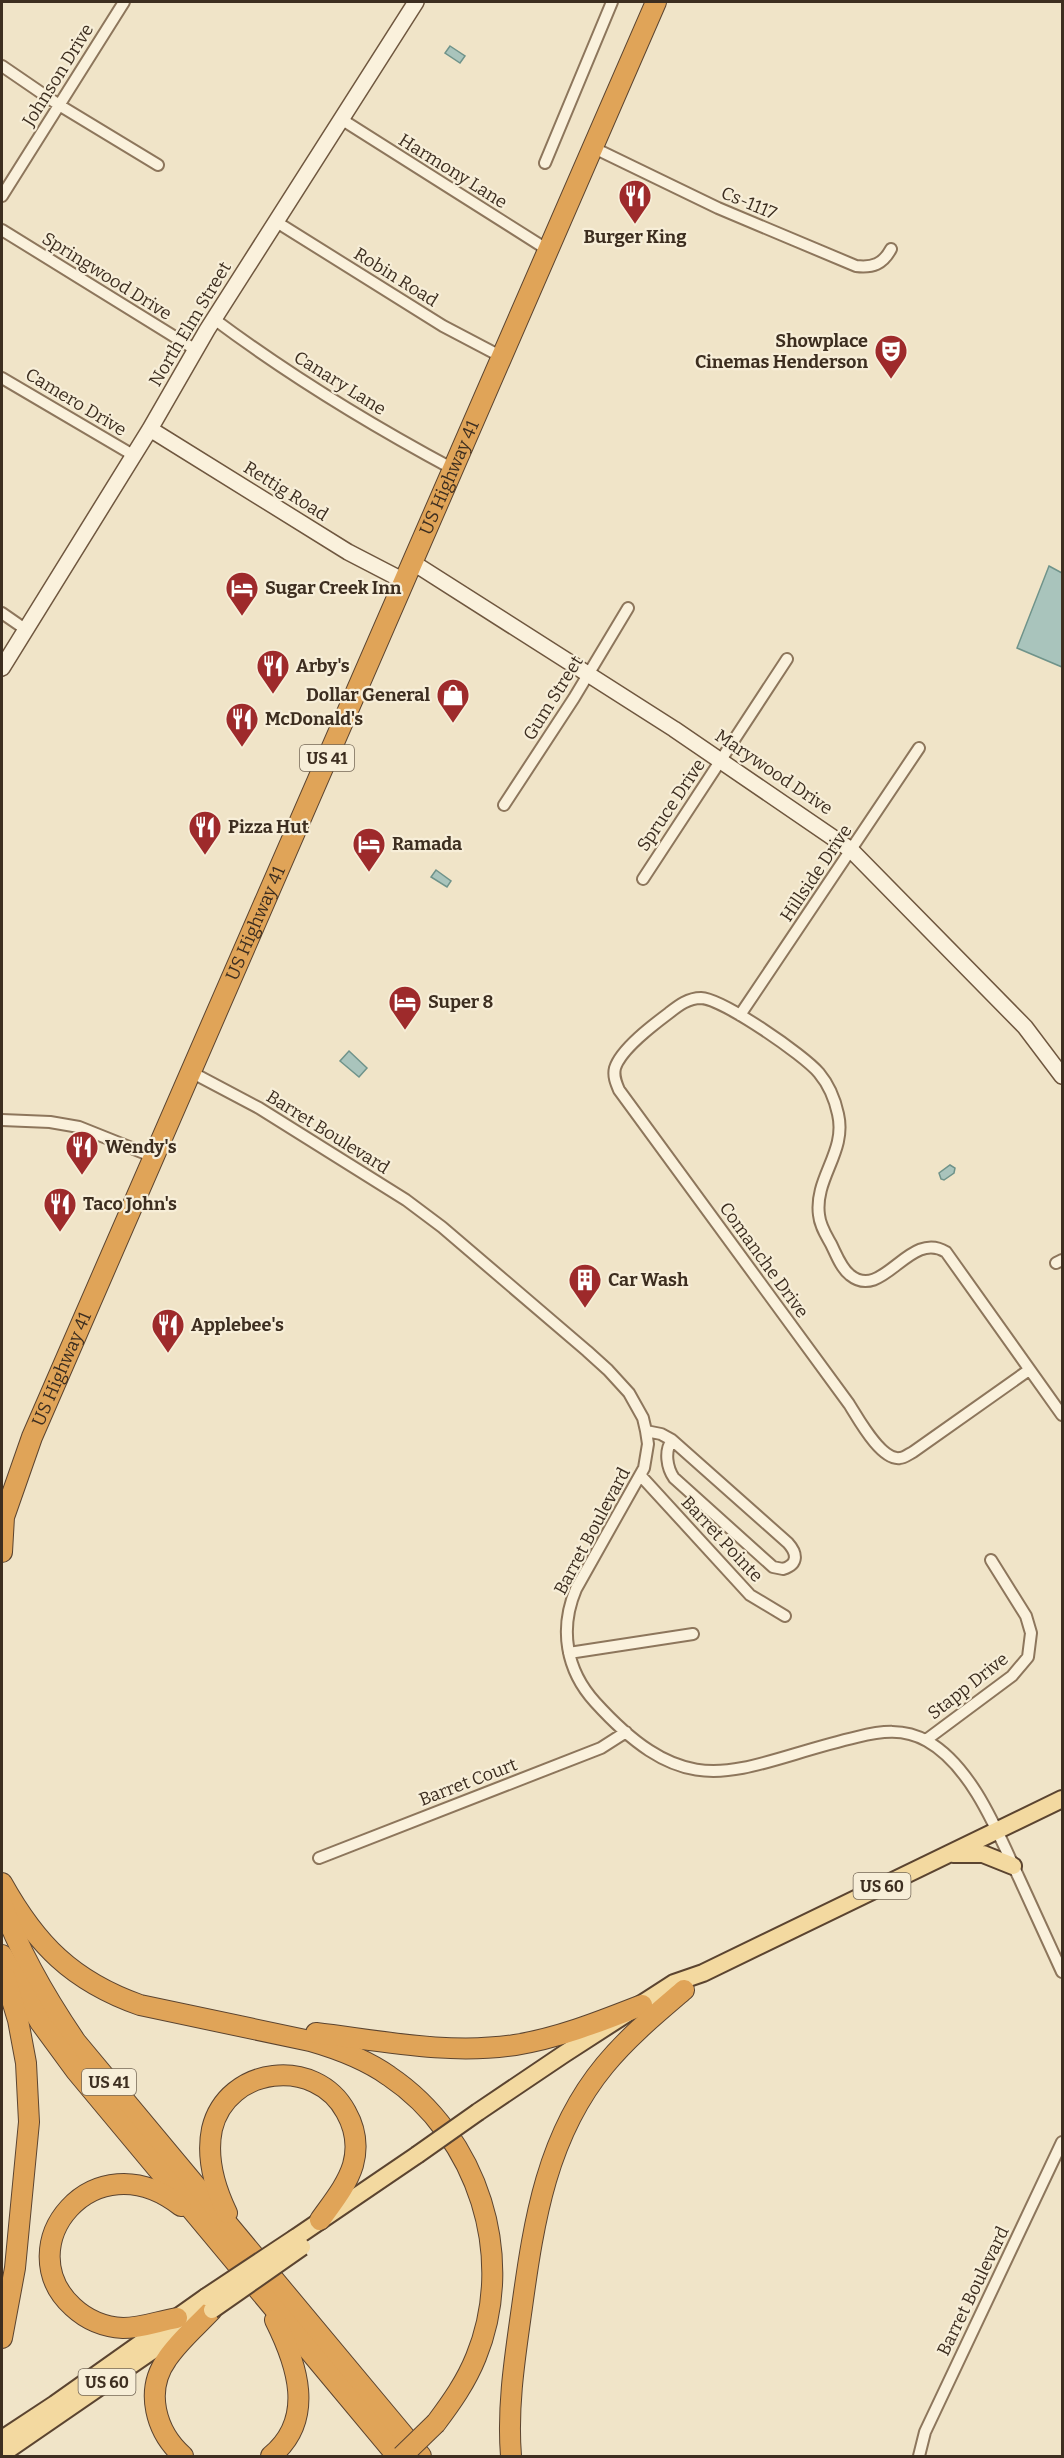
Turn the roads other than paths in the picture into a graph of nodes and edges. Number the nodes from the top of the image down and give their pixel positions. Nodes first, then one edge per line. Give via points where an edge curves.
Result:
1 (124, 2) edge
2 (416, 2) edge
3 (612, 2) edge
4 (656, 2) edge
5 (2, 66) edge
6 (59, 105) junction
7 (341, 119) junction
8 (592, 147) junction
9 (544, 163) dead end
10 (158, 165) dead end
11 (2, 196) edge
12 (275, 221) junction
13 (2, 230) edge
14 (891, 249) dead end
15 (548, 250) junction
16 (214, 320) junction
17 (196, 350) junction
18 (502, 357) junction
19 (2, 378) edge
20 (150, 429) junction
21 (133, 455) junction
22 (453, 469) junction
23 (412, 562) junction
24 (404, 581) junction
25 (628, 608) dead end
26 (2, 613) edge
27 (25, 629) junction
28 (787, 659) dead end
29 (2, 668) edge
30 (587, 675) junction
31 (919, 748) dead end
32 (721, 760) junction
33 (504, 805) dead end
34 (851, 850) junction
35 (643, 879) dead end
36 (740, 1015) junction
37 (191, 1072) junction
38 (1062, 1076) edge
39 (2, 1120) edge
40 (154, 1156) junction
41 (1029, 1370) junction
42 (1062, 1415) edge
43 (646, 1431) junction
44 (672, 1440) junction
45 (641, 1476) junction
46 (3, 1519) edge
47 (2, 1552) edge
48 (991, 1560) dead end
49 (785, 1616) dead end
50 (693, 1634) dead end
51 (569, 1653) junction
52 (626, 1732) junction
53 (926, 1740) junction
54 (1062, 1799) edge
55 (997, 1829) junction
56 (946, 1854) junction
57 (320, 1858) dead end
58 (1013, 1866) junction
59 (2, 1883) edge
60 (2, 1901) edge
61 (2, 1955) edge
62 (2, 1965) edge
63 (1062, 1972) edge
64 (703, 1973) junction
65 (684, 1990) junction
66 (642, 2005) junction
67 (196, 2017) junction
68 (480, 2117) junction
69 (1062, 2142) edge
70 (420, 2159) junction
71 (320, 2220) junction
72 (209, 2230) junction
73 (298, 2242) junction
74 (244, 2244) junction
75 (261, 2290) junction
76 (209, 2304) junction
77 (177, 2318) junction
78 (2, 2338) edge
79 (2, 2439) edge
80 (2, 2454) edge
81 (183, 2457) edge
82 (271, 2457) edge
83 (399, 2457) edge
84 (420, 2457) edge
85 (511, 2457) edge
86 (919, 2457) edge

1 - 6 street, Johnson Drive
2 - 7 street, North Elm Street
3 - 9 street
4 - 8 highway, US Highway 41 / US 41
5 - 6 street
6 - 10 street
6 - 11 street, Johnson Drive
7 - 12 street, North Elm Street
7 - 15 street, Harmony Lane
8 - 14 street, Cs-1117 via 718,208 856,266 880,264
8 - 15 highway, US Highway 41 / US 41
12 - 16 street, North Elm Street
12 - 18 street, Robin Road via 443,326
13 - 17 street, Springwood Drive
15 - 18 highway, US Highway 41 / US 41
16 - 17 street, North Elm Street
16 - 22 street, Canary Lane via 338,401
17 - 20 street, North Elm Street
18 - 22 highway, US Highway 41 / US 41
19 - 21 street, Camero Drive
20 - 21 street, North Elm Street
20 - 24 street, Rettig Road via 348,552
21 - 27 street, North Elm Street
22 - 23 highway, US Highway 41 / US 41
23 - 24 highway, US Highway 41 / US 41
23 - 30 street, Marywood Drive
24 - 37 highway, US Highway 41 / US 41
25 - 30 street, Gum Street
26 - 27 street
27 - 29 street, North Elm Street
28 - 32 street, Spruce Drive
30 - 32 street, Marywood Drive
30 - 33 street, Gum Street
31 - 34 street, Hillside Drive
32 - 34 street, Marywood Drive
32 - 35 street, Spruce Drive
34 - 36 street, Hillside Drive
34 - 38 street, Marywood Drive via 1025,1027
36 - 41 street via 807,1062 832,1094 840,1137 822,1185 819,1215 843,1269 856,1279 867,1281 924,1247 939,1248 946,1252
36 - 41 street, Comanche Drive via 704,998 680,1005 623,1055 615,1069 616,1083 877,1446 888,1456 903,1458
37 - 40 highway, US Highway 41 / US 41
37 - 43 street, Barret Boulevard via 259,1108 402,1197 442,1227 608,1370 637,1405
39 - 40 street via 79,1127
40 - 46 highway, US Highway 41 / US 41 via 36,1428
41 - 42 street
43 - 44 street
43 - 45 street, Barret Boulevard via 647,1456
44 - 44 street via 667,1463 674,1478 773,1567 783,1569 792,1564 795,1552 788,1543
45 - 49 street, Barret Pointe via 750,1595
45 - 51 street, Barret Boulevard via 571,1602 566,1628
46 - 47 highway, US 41
48 - 53 street, Stapp Drive via 1026,1616 1031,1633 1028,1657 1012,1676
50 - 51 street
51 - 52 street, Barret Boulevard via 589,1695
52 - 53 street, Barret Boulevard via 659,1758 704,1771 744,1768 875,1732 899,1731
52 - 57 street, Barret Court via 601,1748
53 - 55 street, Barret Boulevard via 959,1768
54 - 55 main road, US 60
55 - 56 main road, US 60
55 - 58 street, Barret Boulevard
56 - 58 main road via 983,1854
56 - 64 main road, US 60
58 - 63 street, Barret Boulevard
59 - 67 highway via 35,1936 73,1970 118,1997
60 - 74 highway, US 41 via 39,1984 76,2042
61 - 72 highway, US 41 via 57,2047
62 - 78 highway via 26,2063 29,2112 15,2268
64 - 65 main road, US 60
64 - 66 main road, US 60 via 674,1983
65 - 68 main road, US 60
65 - 85 highway via 624,2044 598,2074 568,2120 551,2159 535,2222 512,2384
66 - 67 highway via 538,2041 470,2049 424,2047
66 - 68 main road, US 60 via 564,2054
67 - 83 highway, bridge via 310,2041 364,2061 388,2075 438,2119 473,2178 490,2241 492,2280 484,2331 465,2380 436,2423
68 - 70 main road, US 60
69 - 86 street, Barret Boulevard via 925,2432
70 - 71 main road, US 60
70 - 73 main road, US 60
71 - 73 main road, US 60
71 - 74 highway via 353,2166 355,2140 349,2116 334,2095 313,2081 288,2074 254,2080 222,2106 211,2138 210,2155 220,2198
72 - 75 highway, US 41
72 - 77 highway via 162,2193 138,2184 114,2184 76,2201 54,2235 53,2275 68,2302 80,2313 108,2326 123,2328
73 - 76 main road, US 60, bridge
74 - 84 highway, US 41
75 - 82 highway via 291,2354 299,2393 292,2430
75 - 83 highway, US 41
76 - 77 main road, US 60
76 - 80 main road, US 60
76 - 81 highway via 167,2359 156,2384 161,2429
77 - 79 main road, US 60

